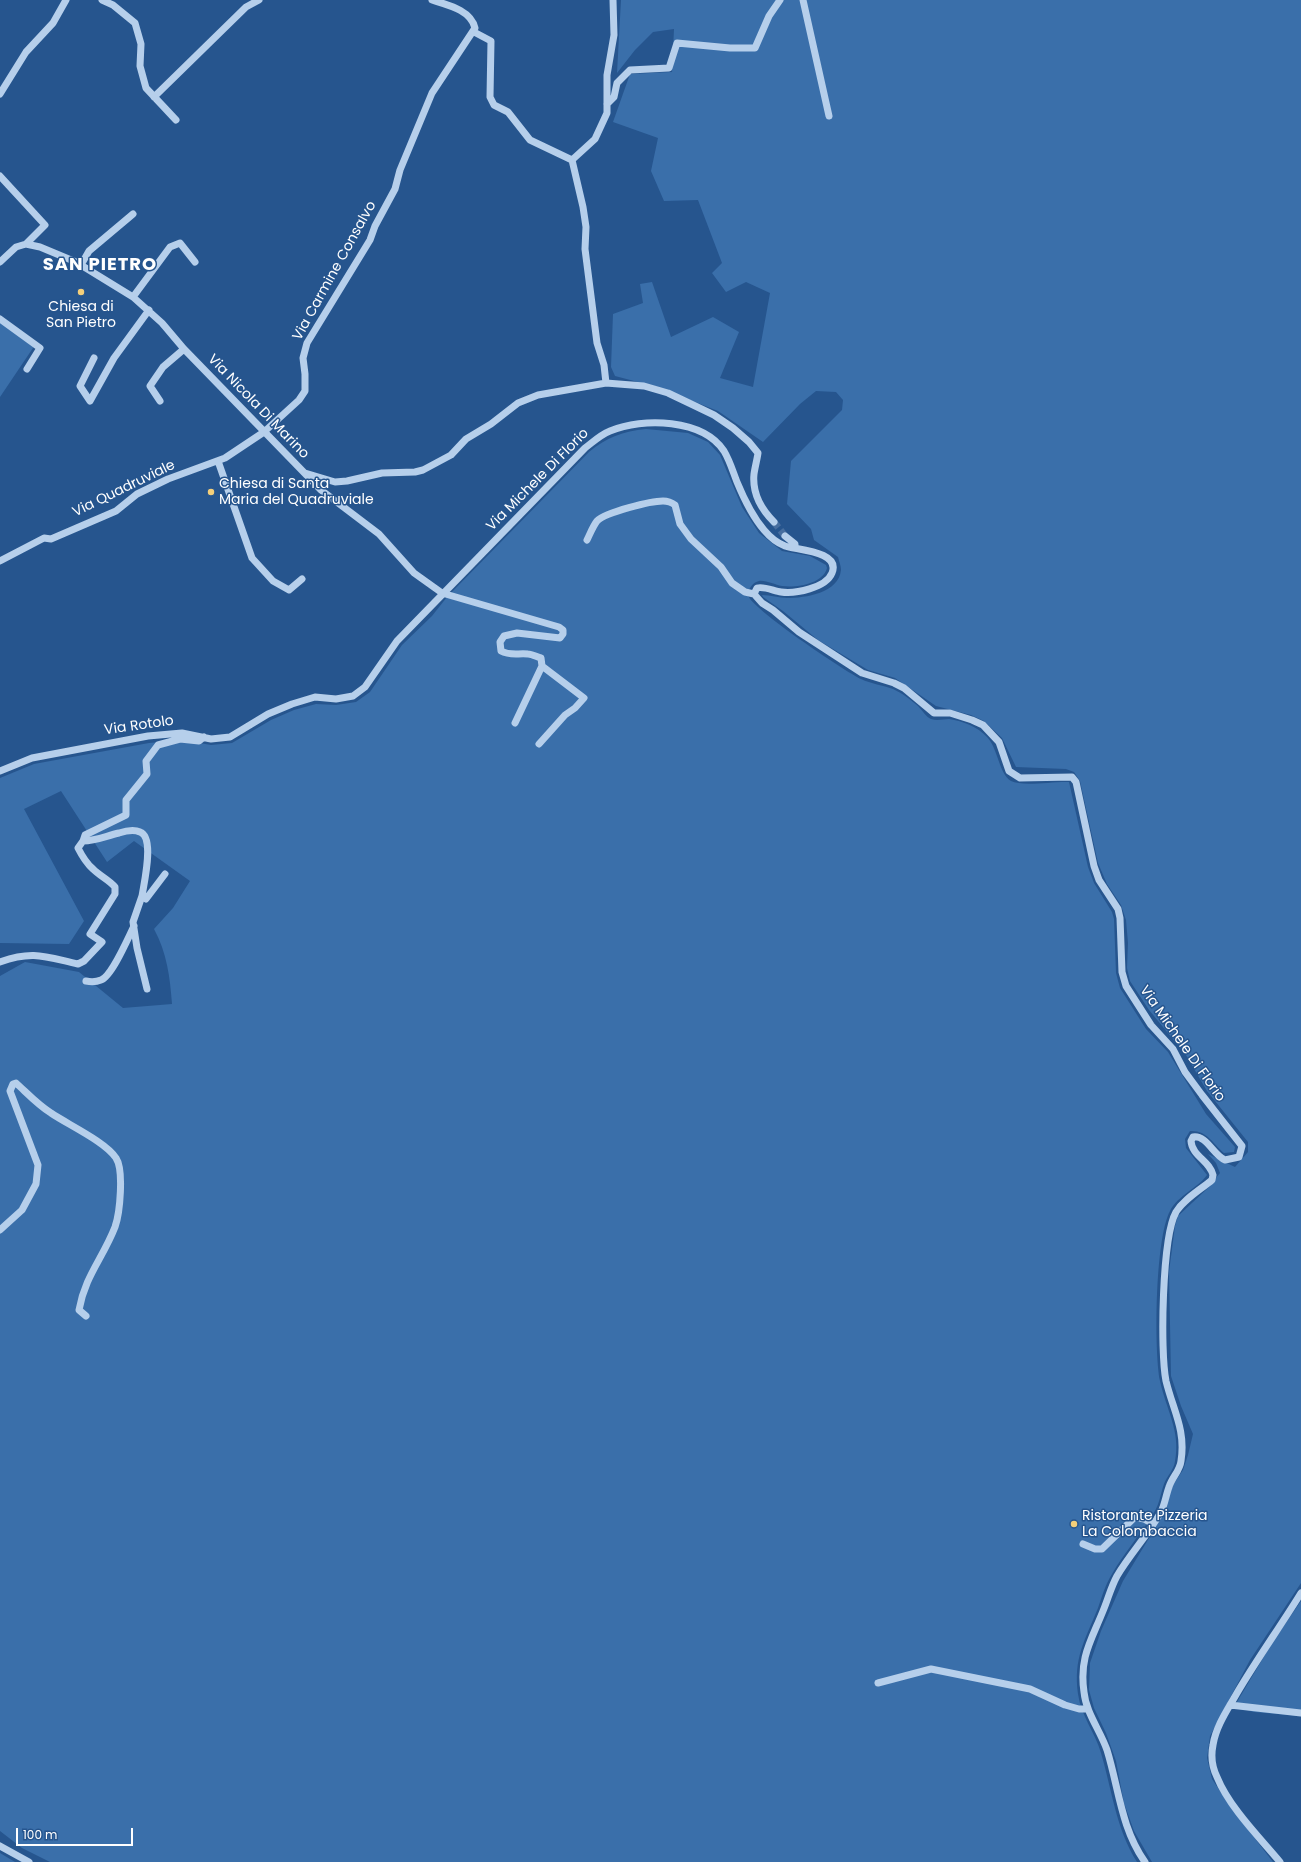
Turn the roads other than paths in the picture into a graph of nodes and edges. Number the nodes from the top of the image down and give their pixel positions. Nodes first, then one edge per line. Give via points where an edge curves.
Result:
1 (66, 0) edge
2 (102, 0) edge
3 (259, 0) edge
4 (432, 0) edge
5 (613, 0) edge
6 (780, 0) edge
7 (803, 0) edge
8 (474, 32) junction
9 (0, 94) edge
10 (154, 97) junction
11 (607, 104) junction
12 (829, 116) dead end
13 (176, 120) dead end
14 (572, 160) junction
15 (0, 176) edge
16 (133, 214) dead end
17 (26, 244) junction
18 (0, 262) edge
19 (195, 262) dead end
20 (81, 265) junction
21 (133, 296) junction
22 (149, 310) junction
23 (0, 319) edge
24 (184, 349) junction
25 (94, 358) dead end
26 (27, 369) dead end
27 (606, 383) junction
28 (160, 401) dead end
29 (264, 432) junction
30 (218, 461) junction
31 (303, 472) junction
32 (774, 522) tunnel mouth
33 (785, 536) tunnel mouth
34 (587, 540) dead end
35 (795, 548) junction
36 (0, 561) edge
37 (302, 579) dead end
38 (442, 593) junction
39 (754, 594) junction
40 (542, 666) junction
41 (515, 723) dead end
42 (204, 737) junction
43 (539, 744) dead end
44 (0, 771) edge
45 (83, 841) junction
46 (165, 874) dead end
47 (142, 896) junction
48 (134, 926) junction
49 (0, 962) edge
50 (86, 981) dead end
51 (147, 989) dead end
52 (0, 1230) edge
53 (86, 1316) dead end
54 (1153, 1524) junction
55 (1083, 1544) dead end
56 (1301, 1593) edge
57 (878, 1683) dead end
58 (1230, 1705) junction
59 (1087, 1709) junction
60 (1301, 1712) edge
61 (0, 1846) edge
62 (29, 1862) edge
63 (1145, 1862) edge
64 (1280, 1862) edge

1 - 9 street via 53,23 26,52
2 - 10 street via 113,5 134,23 141,44 140,66 143,79 146,88
3 - 10 street via 246,7
4 - 8 street via 468,14 474,21
5 - 11 street via 614,35 607,75
6 - 11 street via 769,16 755,48 677,43 669,68 630,70 618,83 614,97
7 - 12 street
8 - 14 street via 491,41 490,97 494,106 508,112 530,140
8 - 29 street, Via Carmine Consalvo via 432,92 400,170 395,189 370,240 307,343 303,358 306,374 305,391 299,400
10 - 13 street
11 - 14 street via 607,113 595,139
14 - 27 street via 583,207 585,249 597,343
15 - 17 street via 45,225
16 - 20 street via 89,251
17 - 18 street via 16,247
17 - 20 street, Via Nicola Di Marino via 40,247
19 - 21 street via 180,243 170,247
20 - 21 street, Via Nicola Di Marino
21 - 22 street, Via Nicola Di Marino
22 - 24 street, Via Nicola Di Marino
22 - 25 street via 114,358 90,401 80,386
23 - 26 street via 40,348
24 - 28 street via 163,367 150,386
24 - 29 street, Via Nicola Di Marino
27 - 31 street via 538,395 518,403 466,439 451,455 423,470 382,473 335,482
27 - 32 street via 644,386 668,394 714,415 733,428 758,453 754,474 755,494
29 - 30 street, Via Quadruviale
29 - 31 street, Via Nicola Di Marino
30 - 36 street, Via Quadruviale via 168,479 137,494 116,510 51,539 44,538
30 - 37 street via 252,558 273,581 289,590
31 - 38 street, Via Nicola Di Marino via 320,490 379,534 414,573
33 - 35 street via 795,544
34 - 39 street via 598,520 606,515 657,501 667,501 675,505 677,517 684,530 721,567 732,583 745,592
35 - 38 street, Via Michele Di Florio via 784,546 763,529 747,504 725,452 712,437 689,427 661,423 634,424 610,431 585,448
35 - 39 street, Via Michele Di Florio via 812,551 827,558 833,568 829,577 815,587 804,590 789,592 759,587
38 - 40 street, Via Nicola Di Marino via 559,626 563,630 560,638 517,633 501,639 502,651 541,658
38 - 42 street, Via Rotolo via 428,612 397,641 365,687 353,696 336,699 315,697 268,714 230,737
39 - 54 street, Via Michele Di Florio via 799,632 862,674 904,688 934,713 950,713 983,725 999,742 1009,771 1014,776 1072,777 1076,782 1096,873 1118,909 1122,972 1126,986 1151,1025 1173,1049 1185,1072 1242,1146 1239,1157 1225,1160 1201,1138 1193,1137 1191,1141 1194,1151 1208,1166 1213,1175 1212,1180 1179,1208 1172,1220 1168,1240 1164,1301 1164,1358 1166,1379 1182,1433 1183,1448 1179,1470 1172,1480 1162,1510
40 - 41 street
40 - 43 street via 584,698
42 - 44 street, Via Rotolo via 182,733 100,744 32,758
42 - 45 street via 199,741 180,739 158,745 146,761 147,774 126,800 126,815 85,835
45 - 47 street via 93,841 120,832 142,832 147,838 148,847
45 - 49 street via 78,848 84,860 115,887 115,894 90,934 102,942 78,964 35,954 17,956
46 - 47 street via 146,899
47 - 48 street
48 - 50 street via 117,961 103,980
48 - 51 street
52 - 53 street via 22,1210 36,1184 38,1165 10,1091 16,1083 49,1112 103,1145 116,1158 120,1179 117,1218 82,1293 79,1310
54 - 55 street via 1135,1517 1102,1549
54 - 59 street, Via Michele Di Florio via 1117,1576 1088,1647 1083,1662 1082,1680
56 - 58 street via 1265,1646
57 - 59 street via 932,1670 1030,1689 1065,1705
58 - 60 street
58 - 64 street via 1213,1744 1214,1769 1239,1812
59 - 63 street, Via Michele Di Florio via 1107,1752 1127,1830
61 - 62 street

